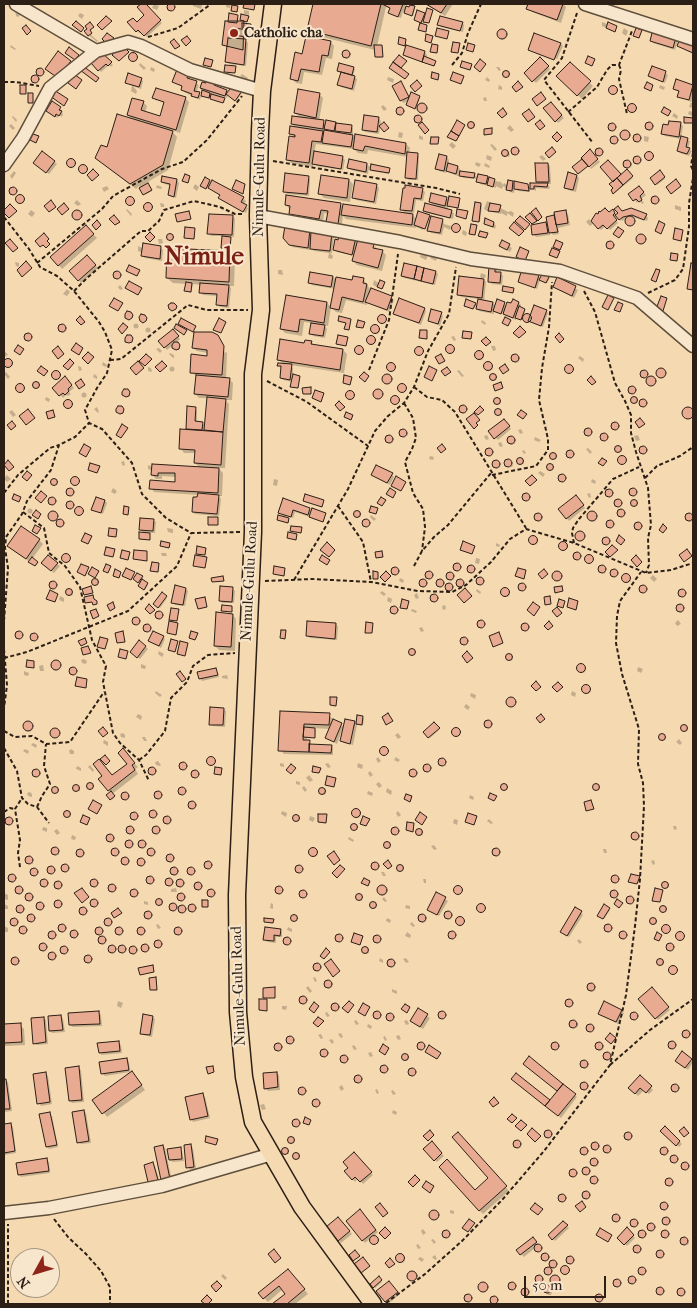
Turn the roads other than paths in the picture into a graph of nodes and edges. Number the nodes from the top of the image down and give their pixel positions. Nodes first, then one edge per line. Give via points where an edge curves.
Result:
1 (16, 4) edge
2 (273, 4) edge
3 (581, 8) edge
4 (693, 39) edge
5 (96, 50) junction
6 (256, 89) junction
7 (4, 165) edge
8 (258, 214) junction
9 (693, 346) edge
10 (272, 1154) junction
11 (6, 1212) edge
12 (373, 1304) edge

1 - 5 street
2 - 6 main road, Nimule-Gulu Road
3 - 4 street
5 - 6 street via 128,42 190,70
5 - 7 street via 50,88
6 - 8 main road, Nimule-Gulu Road
8 - 9 street via 458,257 553,269 637,298
8 - 10 main road, Nimule-Gulu Road via 261,310 253,374 253,532 237,895 238,1012 244,1077 253,1122
10 - 11 street via 162,1186 50,1208
10 - 12 main road, Nimule-Gulu Road via 302,1207

